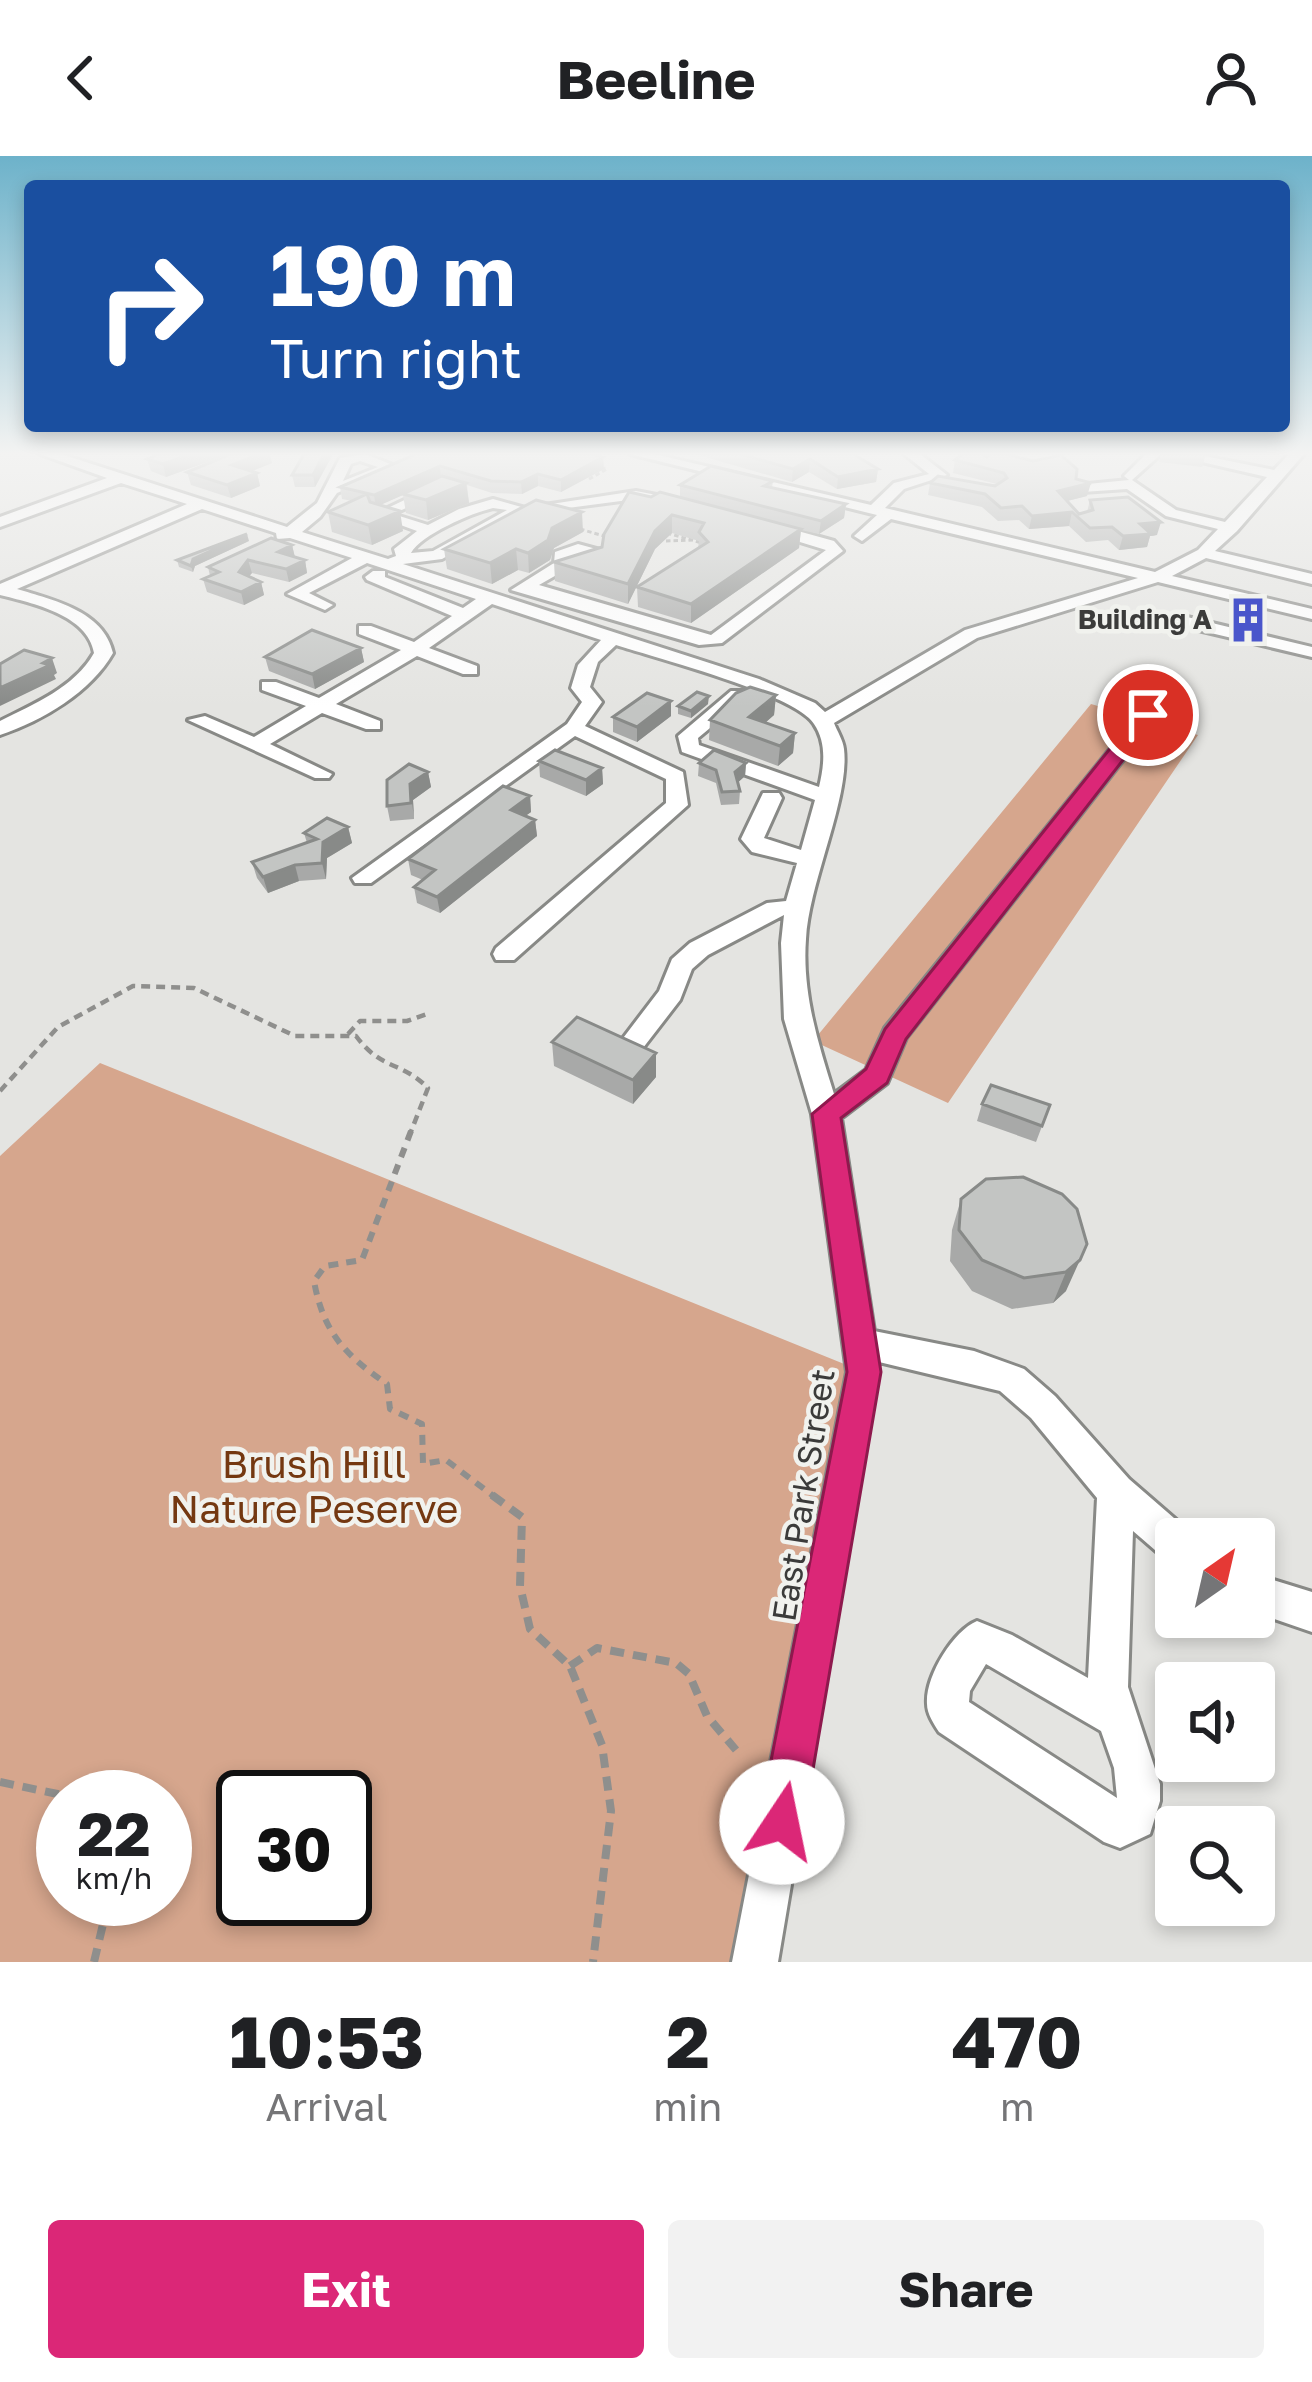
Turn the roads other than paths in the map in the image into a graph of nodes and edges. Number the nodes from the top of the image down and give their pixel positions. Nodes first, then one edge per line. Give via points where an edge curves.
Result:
1 (121, 538) edge
2 (284, 538) edge
3 (417, 538) edge
4 (470, 538) edge
5 (806, 538) edge
6 (1019, 538) edge
7 (1220, 538) edge
8 (1204, 553) junction
9 (308, 558) edge
10 (562, 565) edge
11 (374, 566) junction
12 (1276, 571) junction
13 (1158, 577) junction
14 (1312, 579) edge
15 (525, 586) junction
16 (270, 587) dead end
17 (0, 590) edge
18 (1312, 592) edge
19 (295, 594) junction
20 (495, 600) junction
21 (326, 605) dead end
22 (464, 614) junction
23 (1312, 614) edge
24 (1183, 621) dead end
25 (365, 630) dead end
26 (614, 638) junction
27 (416, 649) junction
28 (1312, 652) edge
29 (470, 670) dead end
30 (752, 683) junction
31 (269, 686) dead end
32 (318, 704) junction
33 (1148, 715) dead end
34 (198, 720) dead end
35 (823, 721) junction
36 (373, 725) dead end
37 (574, 728) junction
38 (0, 729) edge
39 (254, 745) junction
40 (322, 774) dead end
41 (826, 797) junction
42 (771, 799) dead end
43 (811, 859) junction
44 (363, 878) dead end
45 (797, 908) junction
46 (505, 953) dead end
47 (627, 1050) edge
48 (826, 1114) junction
49 (861, 1343) junction
50 (1116, 1492) junction
51 (1155, 1526) edge
52 (1275, 1600) edge
53 (1312, 1612) edge
54 (1113, 1715) junction
55 (755, 1962) edge

1 - 17 street
2 - 11 street
3 - 11 street
4 - 11 street via 436,556
5 - 15 street via 836,551 716,639 683,638
6 - 13 street
7 - 8 street
8 - 12 street
8 - 13 street
9 - 11 street
10 - 15 street
11 - 19 street
11 - 20 street
11 - 22 street via 404,593
12 - 14 street
12 - 18 street via 1285,584
13 - 23 street
13 - 35 street via 970,634
15 - 20 street
16 - 19 street
17 - 38 street via 89,621 104,648 78,688
19 - 21 street
20 - 22 street
20 - 26 street
22 - 27 street
24 - 28 street
25 - 27 street
26 - 30 street
26 - 37 street via 583,671 580,688 592,701
27 - 29 street
27 - 32 street
30 - 35 street
30 - 41 street via 686,743
31 - 32 street
32 - 36 street
32 - 39 street
33 - 48 street via 894,1035 877,1076
34 - 39 street
35 - 41 street, East Park Street via 835,761
37 - 44 street
37 - 46 street via 676,776 677,806
39 - 40 street
41 - 43 street, East Park Street
42 - 43 street via 752,839
43 - 45 street, East Park Street
45 - 47 street via 775,908 699,949
45 - 48 street, East Park Street via 797,1019
48 - 49 street, East Park Street
49 - 50 street via 1012,1380
49 - 55 street, East Park Street via 852,1450
50 - 51 street
50 - 54 street
52 - 53 street
54 - 54 street via 1141,1789 1135,1819 1120,1826 947,1706 950,1684 976,1641

